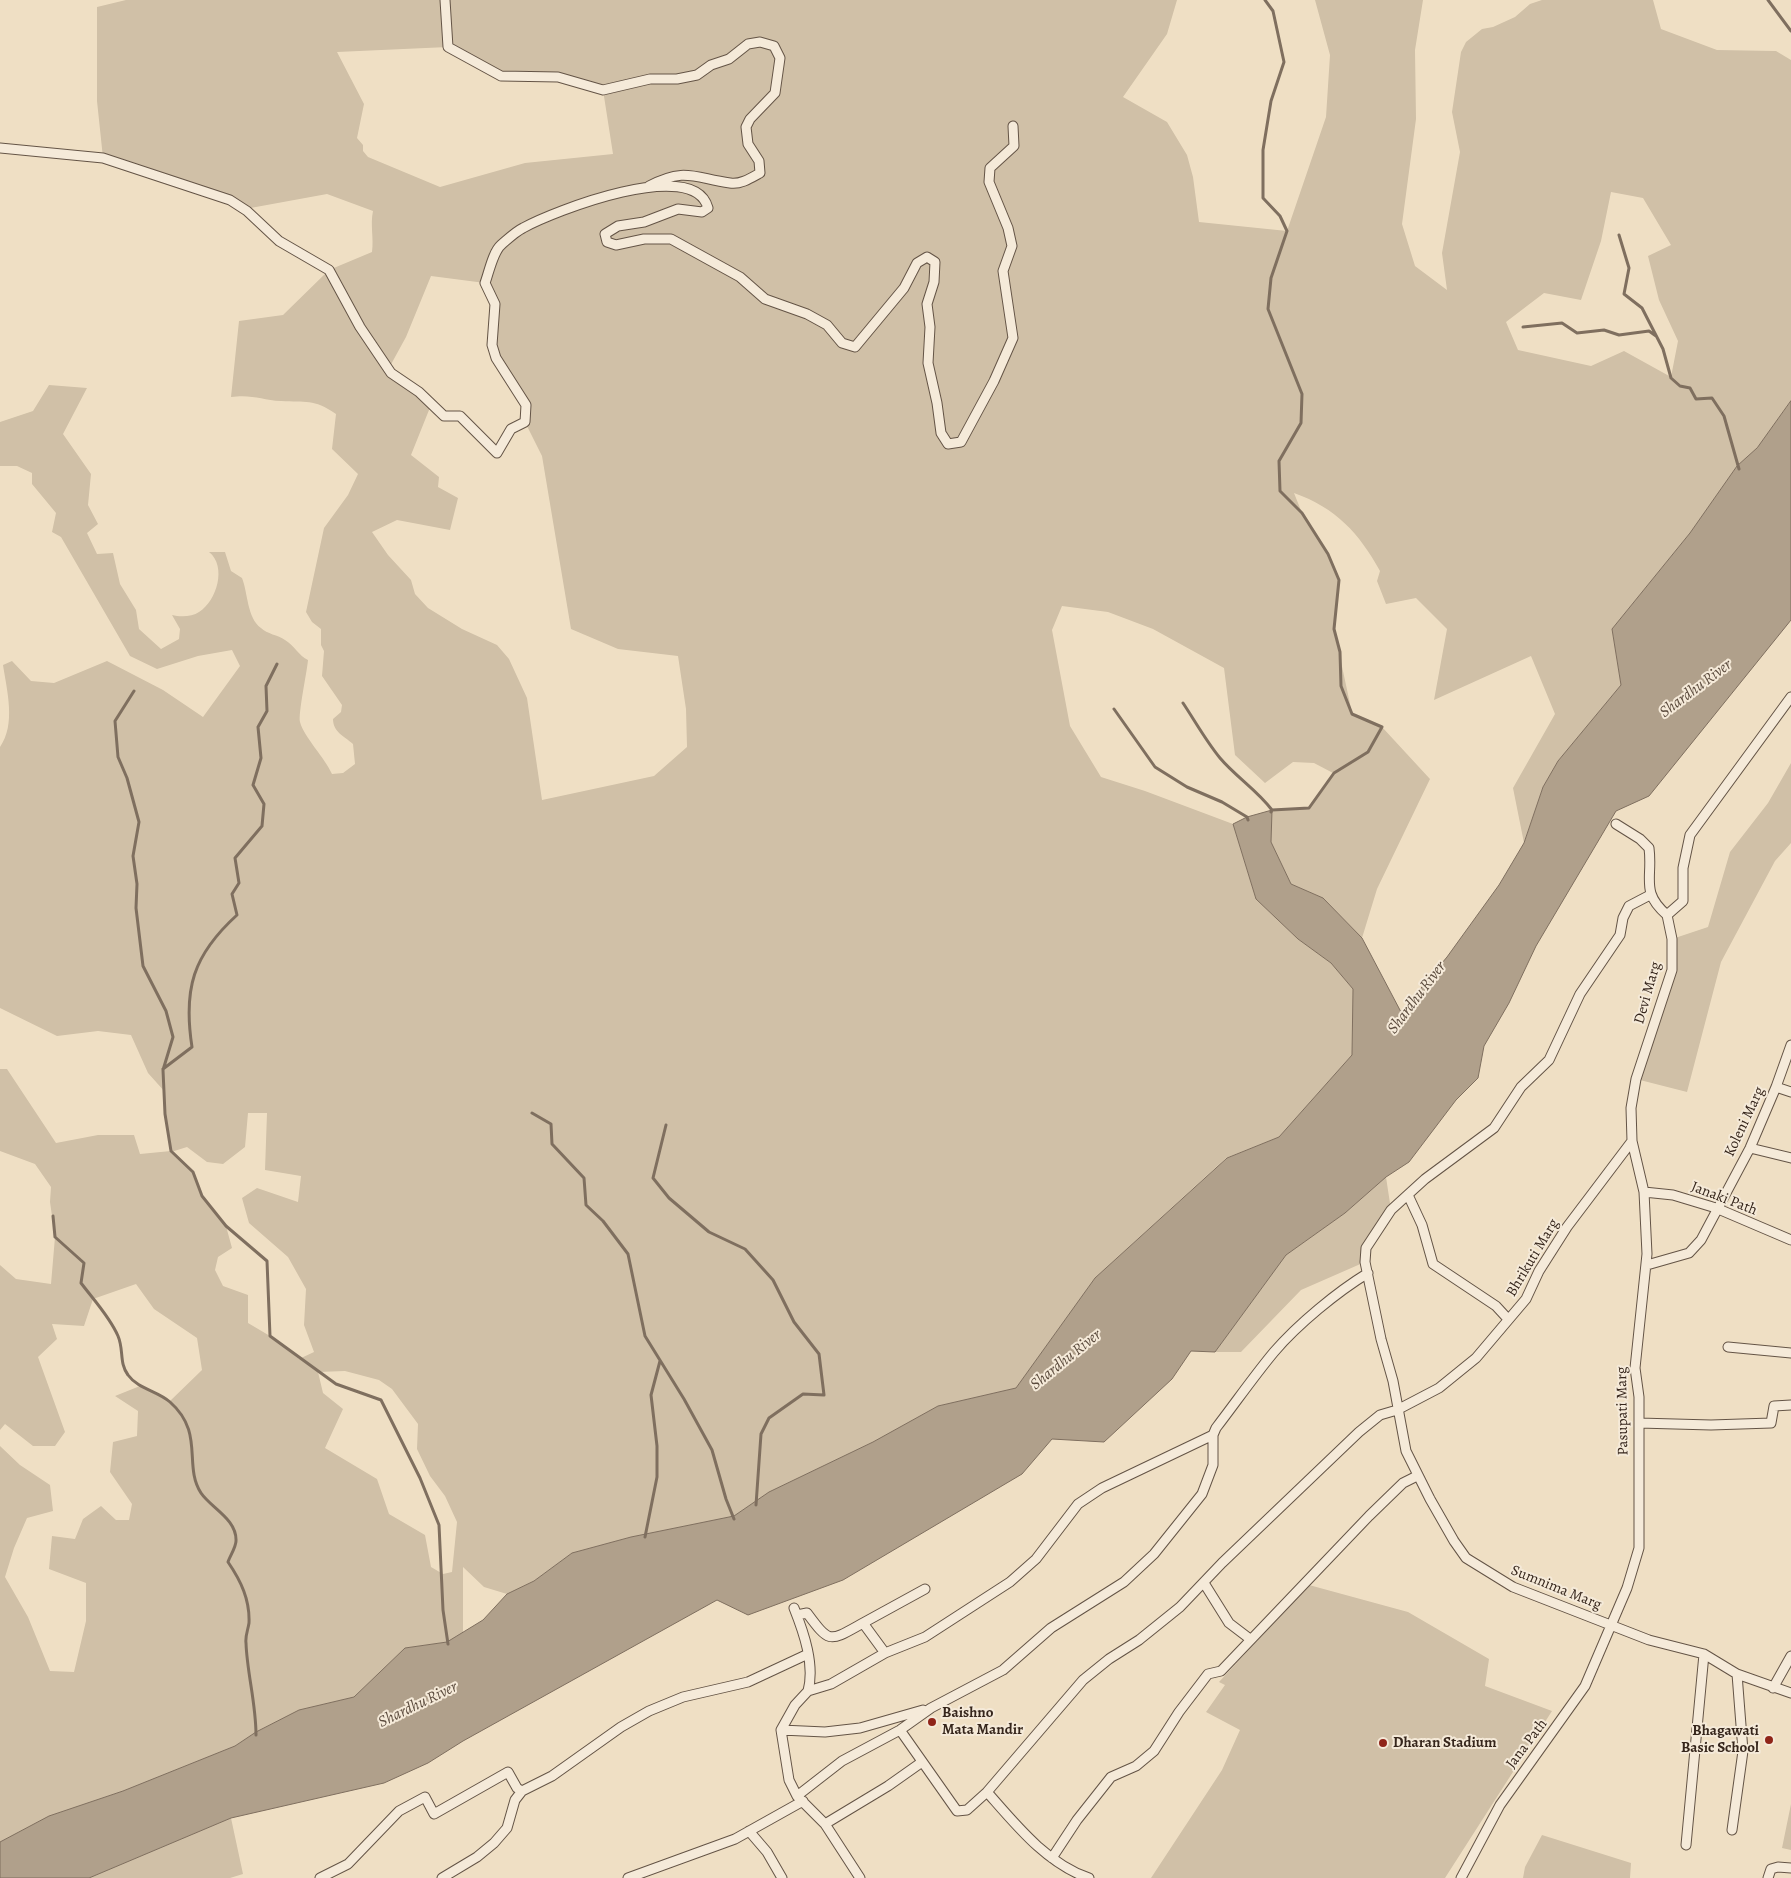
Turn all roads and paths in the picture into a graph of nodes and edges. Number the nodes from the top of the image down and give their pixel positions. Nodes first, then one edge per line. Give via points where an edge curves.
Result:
1 (445, 0) edge
2 (1014, 126) dead end
3 (0, 148) edge
4 (648, 186) junction
5 (1791, 697) edge
6 (1616, 824) dead end
7 (1650, 894) junction
8 (1667, 915) junction
9 (1791, 1045) edge
10 (1776, 1087) junction
11 (1791, 1092) edge
12 (1632, 1141) junction
13 (1750, 1148) junction
14 (1791, 1158) edge
15 (1644, 1192) junction
16 (1408, 1195) junction
17 (1716, 1208) junction
18 (1791, 1240) edge
19 (1647, 1265) junction
20 (1368, 1273) junction
21 (1508, 1319) junction
22 (1728, 1346) dead end
23 (1791, 1353) edge
24 (1791, 1405) edge
25 (1397, 1410) junction
26 (1639, 1423) junction
27 (1213, 1435) junction
28 (1417, 1476) junction
29 (1204, 1583) junction
30 (925, 1589) dead end
31 (863, 1623) junction
32 (1611, 1625) junction
33 (1250, 1639) junction
34 (885, 1653) junction
35 (808, 1654) junction
36 (1704, 1654) junction
37 (1791, 1656) edge
38 (1737, 1674) junction
39 (1773, 1688) junction
40 (808, 1691) junction
41 (1791, 1693) edge
42 (931, 1708) junction
43 (781, 1730) junction
44 (900, 1730) junction
45 (922, 1762) junction
46 (522, 1791) junction
47 (987, 1792) junction
48 (800, 1798) junction
49 (825, 1824) junction
50 (1732, 1830) dead end
51 (749, 1832) junction
52 (1686, 1845) dead end
53 (1052, 1858) junction
54 (1791, 1868) edge
55 (320, 1878) edge
56 (442, 1878) edge
57 (628, 1878) edge
58 (782, 1878) edge
59 (860, 1878) edge
60 (1089, 1878) edge
61 (1461, 1878) edge
62 (1768, 1878) edge

1 - 4 street via 448,47 501,76 558,77 603,90 650,79 697,75 711,65 729,59 748,44 760,42 774,46 780,58 775,93 746,127 748,144 759,161 760,173 729,183 697,176 667,176
2 - 4 street via 1014,146 990,168 989,182 1012,246 1003,271 1013,338 961,442 948,444 941,433 928,363 930,327 927,304 934,282 935,262 927,257 917,263 904,288 855,347 842,343 827,325 765,299 740,277 671,239 644,239 616,245 607,242 606,234 618,226 644,222 678,209 702,212 708,208 706,200 697,191
3 - 4 street via 103,158 230,200 279,241 329,270 360,327 391,373 419,392 444,416 460,416 497,453 511,429 525,422 526,405 496,358 492,345 495,304 485,283 499,246 522,229 544,219 616,192
5 - 8 street via 1690,835 1682,868 1683,901
6 - 7 street via 1649,848
7 - 8 street, Devi Marg
7 - 16 street, Sumnima Marg via 1629,906 1620,935 1580,994 1549,1060 1521,1086 1494,1128
8 - 12 street, Devi Marg via 1672,938 1672,970 1636,1079 1631,1108
9 - 10 street, Koleni Marg
10 - 11 street
10 - 13 street, Koleni Marg
12 - 15 street
12 - 21 street, Bhrikuti Marg via 1566,1227 1526,1299
13 - 14 street
13 - 17 street, Koleni Marg
15 - 17 street, Janaki Path via 1673,1195
15 - 19 street, Pasupati Marg
16 - 20 street, Sumnima Marg via 1390,1210 1366,1248
16 - 21 street via 1422,1225 1433,1264 1496,1306
17 - 18 street, Janaki Path
17 - 19 street, Koleni Marg via 1701,1240 1689,1253
19 - 26 street, Pasupati Marg via 1635,1360
20 - 25 street, Sumnima Marg
20 - 27 street via 1340,1291 1276,1350
21 - 25 street, Bhrikuti Marg via 1459,1374
22 - 23 street
24 - 26 street via 1774,1406 1771,1422 1711,1425
25 - 28 street, Sumnima Marg via 1406,1451
25 - 29 street, Bhrikuti Marg via 1380,1415 1359,1432
26 - 32 street, Pasupati Marg via 1639,1548
27 - 34 street via 1102,1488 1078,1504 1036,1559 1010,1582 925,1637
27 - 42 street via 1213,1464 1202,1494 1154,1554 1124,1582 1051,1628 1004,1670
28 - 32 street, Sumnima Marg via 1466,1558 1513,1587
28 - 33 street via 1403,1483
29 - 33 street via 1229,1623
29 - 47 street, Bhrikuti Marg via 1157,1627 1083,1680
30 - 31 street
31 - 34 street
31 - 35 street via 831,1638 824,1636 807,1614 795,1612
32 - 36 street, Sumnima Marg via 1650,1640
32 - 61 street, Jana Path via 1586,1686 1500,1805
33 - 53 street via 1221,1671 1208,1674 1178,1712 1154,1751 1136,1766 1111,1777
34 - 40 street via 857,1671
35 - 40 street via 812,1677
35 - 46 street via 748,1682 683,1697 649,1711 552,1776
36 - 38 street, Sumnima Marg
36 - 52 street
37 - 39 street
38 - 39 street, Sumnima Marg
38 - 50 street via 1743,1751
39 - 41 street, Sumnima Marg
40 - 43 street via 795,1705
42 - 43 street via 860,1728 825,1732
42 - 44 street
43 - 48 street via 789,1780
44 - 45 street
44 - 48 street via 842,1761
45 - 47 street, Bhrikuti Marg via 957,1811 967,1810
45 - 49 street
46 - 55 street via 508,1772 434,1814 425,1798 399,1811 348,1864
46 - 56 street via 515,1800 507,1828 494,1843
47 - 53 street via 1011,1820
48 - 49 street
48 - 51 street
49 - 59 street
51 - 57 street via 716,1848
51 - 58 street via 767,1852
53 - 60 street via 1064,1868
54 - 62 street via 1778,1867

